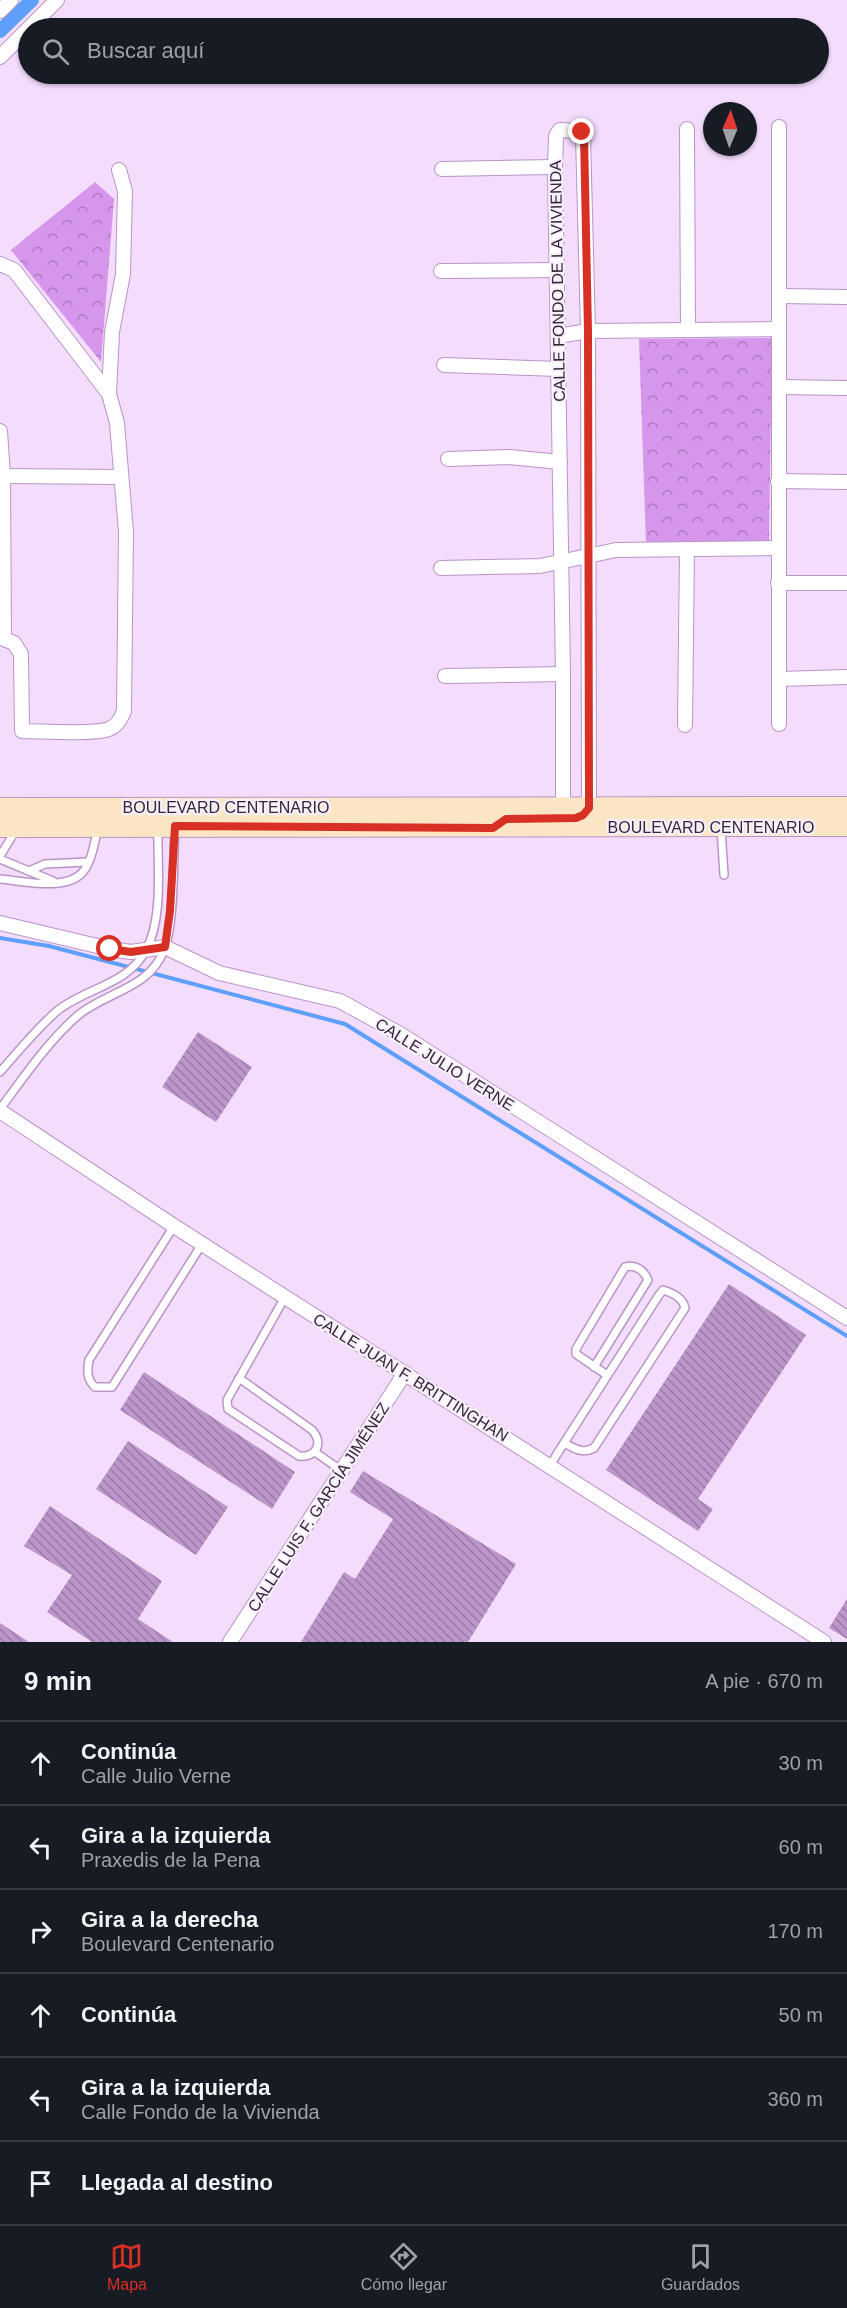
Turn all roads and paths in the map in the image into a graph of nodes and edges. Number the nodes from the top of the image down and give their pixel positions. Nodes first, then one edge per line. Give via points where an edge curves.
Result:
1 (11, 0) edge
2 (57, 0) edge
3 (0, 11) edge
4 (39, 18) edge
5 (18, 39) edge
6 (0, 57) edge
7 (779, 128) dead end
8 (687, 129) dead end
9 (555, 167) junction
10 (442, 169) dead end
11 (119, 170) dead end
12 (0, 264) edge
13 (557, 270) junction
14 (441, 271) dead end
15 (779, 296) junction
16 (847, 297) edge
17 (688, 329) junction
18 (779, 329) junction
19 (588, 331) junction
20 (558, 336) junction
21 (444, 365) dead end
22 (559, 369) junction
23 (778, 387) junction
24 (847, 388) edge
25 (109, 394) junction
26 (0, 431) edge
27 (448, 459) dead end
28 (560, 462) junction
29 (3, 476) junction
30 (122, 477) junction
31 (778, 481) junction
32 (847, 482) edge
33 (778, 548) junction
34 (687, 549) junction
35 (588, 556) junction
36 (561, 561) junction
37 (441, 568) dead end
38 (778, 583) junction
39 (847, 583) edge
40 (2, 639) edge
41 (564, 674) junction
42 (445, 676) dead end
43 (847, 677) edge
44 (779, 679) junction
45 (780, 724) dead end
46 (685, 725) dead end
47 (847, 807) edge
48 (0, 808) edge
49 (433, 808) junction
50 (563, 808) junction
51 (589, 808) junction
52 (720, 808) junction
53 (167, 816) junction
54 (99, 826) junction
55 (847, 826) edge
56 (9, 827) edge
57 (433, 828) junction
58 (493, 828) junction
59 (721, 828) junction
60 (0, 857) edge
61 (88, 862) junction
62 (29, 871) junction
63 (724, 874) dead end
64 (0, 879) edge
65 (58, 884) junction
66 (0, 923) edge
67 (165, 947) junction
68 (143, 955) junction
69 (0, 1072) edge
70 (0, 1110) edge
71 (174, 1226) junction
72 (202, 1244) junction
73 (285, 1297) junction
74 (847, 1318) edge
75 (594, 1367) junction
76 (405, 1373) junction
77 (607, 1375) junction
78 (239, 1378) junction
79 (564, 1443) junction
80 (315, 1452) junction
81 (550, 1466) junction
82 (342, 1471) junction
83 (230, 1642) edge
84 (824, 1642) edge

1 - 3 street
2 - 4 street
5 - 6 street
7 - 15 street
8 - 17 street
9 - 10 street
9 - 13 street, CALLE FONDO DE LA VIVIENDA
9 - 19 street, CALLE FONDO DE LA VIVIENDA via 558,132 582,132
11 - 25 street via 125,191 123,274 112,332
12 - 25 street via 14,270
13 - 14 street
13 - 20 street, CALLE FONDO DE LA VIVIENDA
15 - 16 street
15 - 18 street
17 - 18 street
17 - 19 street
18 - 23 street
19 - 20 street
19 - 35 street, CALLE FONDO DE LA VIVIENDA
20 - 22 street, CALLE FONDO DE LA VIVIENDA
21 - 22 street
22 - 28 street, CALLE FONDO DE LA VIVIENDA
23 - 24 street
23 - 31 street
25 - 30 street via 117,423
26 - 29 street
27 - 28 street via 508,457
28 - 36 street, CALLE FONDO DE LA VIVIENDA
29 - 30 street
29 - 40 street
30 - 40 street via 126,600 124,711 119,721 110,729 97,731 22,731 21,654 14,643
31 - 32 street
31 - 33 street
33 - 34 street
33 - 38 street
34 - 35 street via 616,550
34 - 46 street
35 - 36 street
35 - 51 street, CALLE FONDO DE LA VIVIENDA
36 - 37 street via 540,566
36 - 41 street, CALLE FONDO DE LA VIVIENDA
38 - 39 street
38 - 44 street
41 - 42 street
41 - 50 street, CALLE FONDO DE LA VIVIENDA
43 - 44 street
44 - 45 street
47 - 52 main road, BOULEVARD CENTENARIO
48 - 53 main road, BOULEVARD CENTENARIO
49 - 50 main road, BOULEVARD CENTENARIO
49 - 53 main road, BOULEVARD CENTENARIO
49 - 57 main road
50 - 51 main road, BOULEVARD CENTENARIO
51 - 52 main road, BOULEVARD CENTENARIO
51 - 58 main road via 576,818 506,819
52 - 59 lane
53 - 54 main road, BOULEVARD CENTENARIO
53 - 57 main road, BOULEVARD CENTENARIO
53 - 67 lane via 170,911
53 - 68 lane via 154,930
54 - 56 main road, BOULEVARD CENTENARIO
54 - 61 lane
55 - 59 main road, BOULEVARD CENTENARIO
56 - 60 lane
57 - 58 main road, BOULEVARD CENTENARIO
58 - 59 main road, BOULEVARD CENTENARIO
59 - 63 lane
60 - 62 lane
61 - 62 lane via 45,864
61 - 65 lane via 81,874
62 - 65 lane
64 - 65 lane
66 - 68 street
67 - 68 street
67 - 70 lane via 156,964 139,981 91,1007 65,1027
67 - 74 street, CALLE JULIO VERNE via 219,973 317,994 358,1010
68 - 69 lane via 118,980 57,1011
70 - 71 street, CALLE JUAN F. BRITTINGHAN
71 - 72 street, CALLE JUAN F. BRITTINGHAN
71 - 72 lane via 89,1360 87,1371 95,1387 112,1387
72 - 73 street, CALLE JUAN F. BRITTINGHAN
73 - 76 street, CALLE JUAN F. BRITTINGHAN
73 - 78 lane
75 - 75 lane via 581,1359 576,1349 625,1267 636,1267 648,1280
75 - 77 lane
76 - 81 street, CALLE JUAN F. BRITTINGHAN
76 - 82 street, CALLE LUIS F. GARCÍA JIMÉNEZ
77 - 79 lane
77 - 79 lane via 663,1290 684,1302 682,1313 594,1448 580,1452
78 - 80 lane via 312,1430 317,1436
78 - 80 lane via 227,1400 228,1409 298,1456
79 - 81 lane
80 - 82 lane
81 - 84 street, CALLE JUAN F. BRITTINGHAN
82 - 83 street, CALLE LUIS F. GARCÍA JIMÉNEZ

